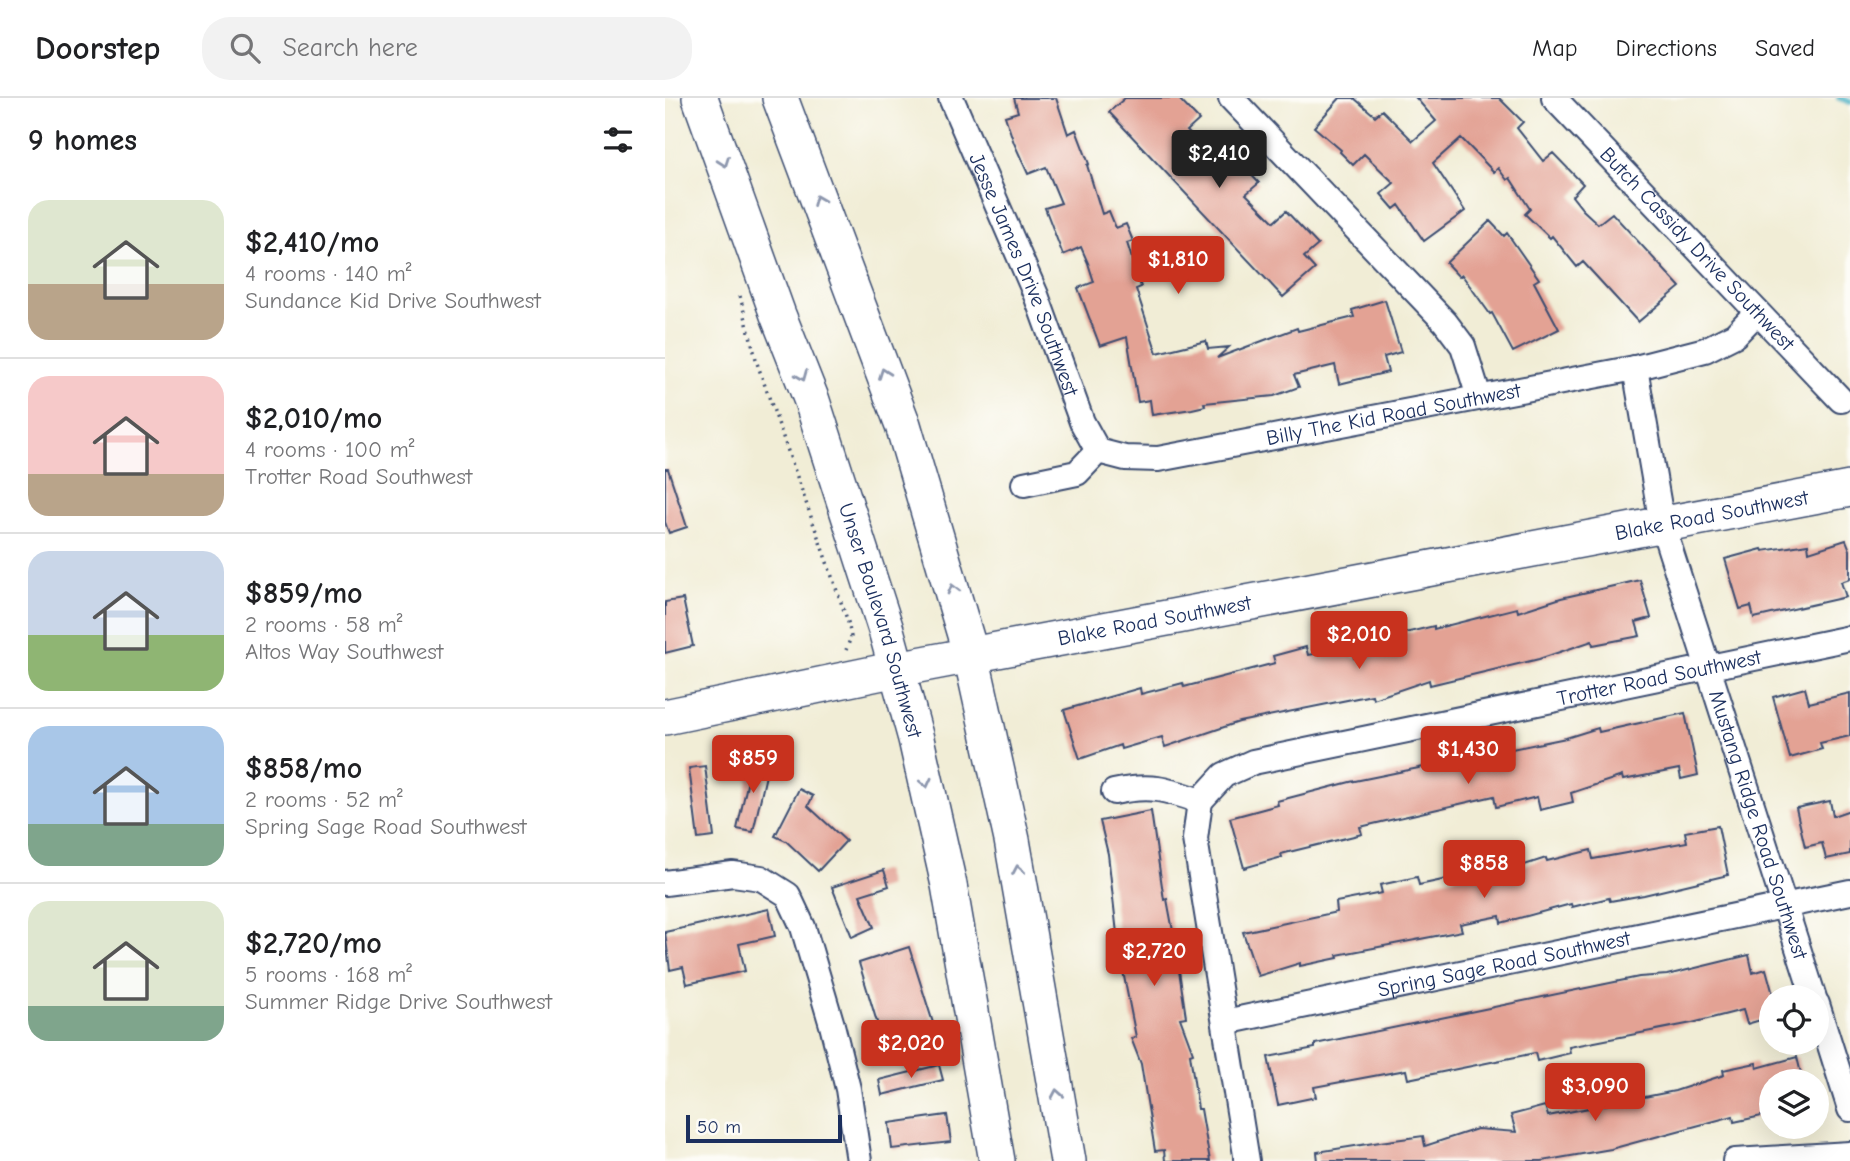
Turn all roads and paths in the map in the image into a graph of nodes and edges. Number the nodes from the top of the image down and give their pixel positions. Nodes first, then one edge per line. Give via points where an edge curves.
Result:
1 (700, 98) edge
2 (780, 98) edge
3 (951, 98) edge
4 (1231, 98) edge
5 (1554, 98) edge
6 (739, 293) dead end
7 (1757, 312) junction
8 (1635, 368) junction
9 (1479, 397) junction
10 (1841, 400) dead end
11 (1098, 451) junction
12 (1024, 484) dead end
13 (1850, 489) edge
14 (1663, 524) junction
15 (1850, 638) edge
16 (846, 650) dead end
17 (971, 655) junction
18 (1708, 666) junction
19 (897, 669) junction
20 (665, 717) edge
21 (1114, 792) dead end
22 (1200, 801) junction
23 (665, 883) edge
24 (1850, 892) edge
25 (1784, 905) junction
26 (1810, 985) edge
27 (1225, 1022) junction
28 (1829, 1042) edge
29 (1850, 1109) edge
30 (1850, 1154) edge
31 (859, 1161) edge
32 (997, 1161) edge
33 (1069, 1161) edge
34 (1247, 1161) edge
35 (1735, 1161) edge

1 -> 19 main road, Unser Boulevard Southwest via 812,401
17 -> 2 main road via 903,425
3 - 11 street, Jesse James Drive Southwest via 1036,295 1082,422
4 - 9 street via 1445,322 1463,346
5 - 7 street, Butch Cassidy Drive Southwest
6 - 16 path via 757,363 848,622 851,637
7 - 8 street, Billy The Kid Road Southwest via 1735,335 1705,351
7 - 10 street, Butch Cassidy Drive Southwest
8 - 9 street, Billy The Kid Road Southwest
8 - 14 street, Mustang Ridge Road Southwest
9 - 11 street, Billy The Kid Road Southwest via 1158,459
11 - 12 street via 1077,473
13 - 14 main road, Blake Road Southwest
14 - 17 main road, Blake Road Southwest
14 - 18 street, Mustang Ridge Road Southwest
15 - 18 street, Trotter Road Southwest
17 - 19 main road, Blake Road Southwest
33 -> 17 main road via 1012,840
18 - 22 street, Trotter Road Southwest via 1253,762 1223,775
18 - 25 street, Mustang Ridge Road Southwest
19 - 20 main road, Blake Road Southwest
19 -> 32 main road, Unser Boulevard Southwest via 949,885
21 - 22 street via 1160,787
22 - 27 street via 1195,839
23 - 31 street via 733,874 761,878 788,895 803,927 832,1025
24 - 25 street, Spring Sage Road Southwest
25 - 26 street, Mustang Ridge Road Southwest
25 - 27 street, Spring Sage Road Southwest
27 - 34 street
28 - 29 street
30 - 35 street

